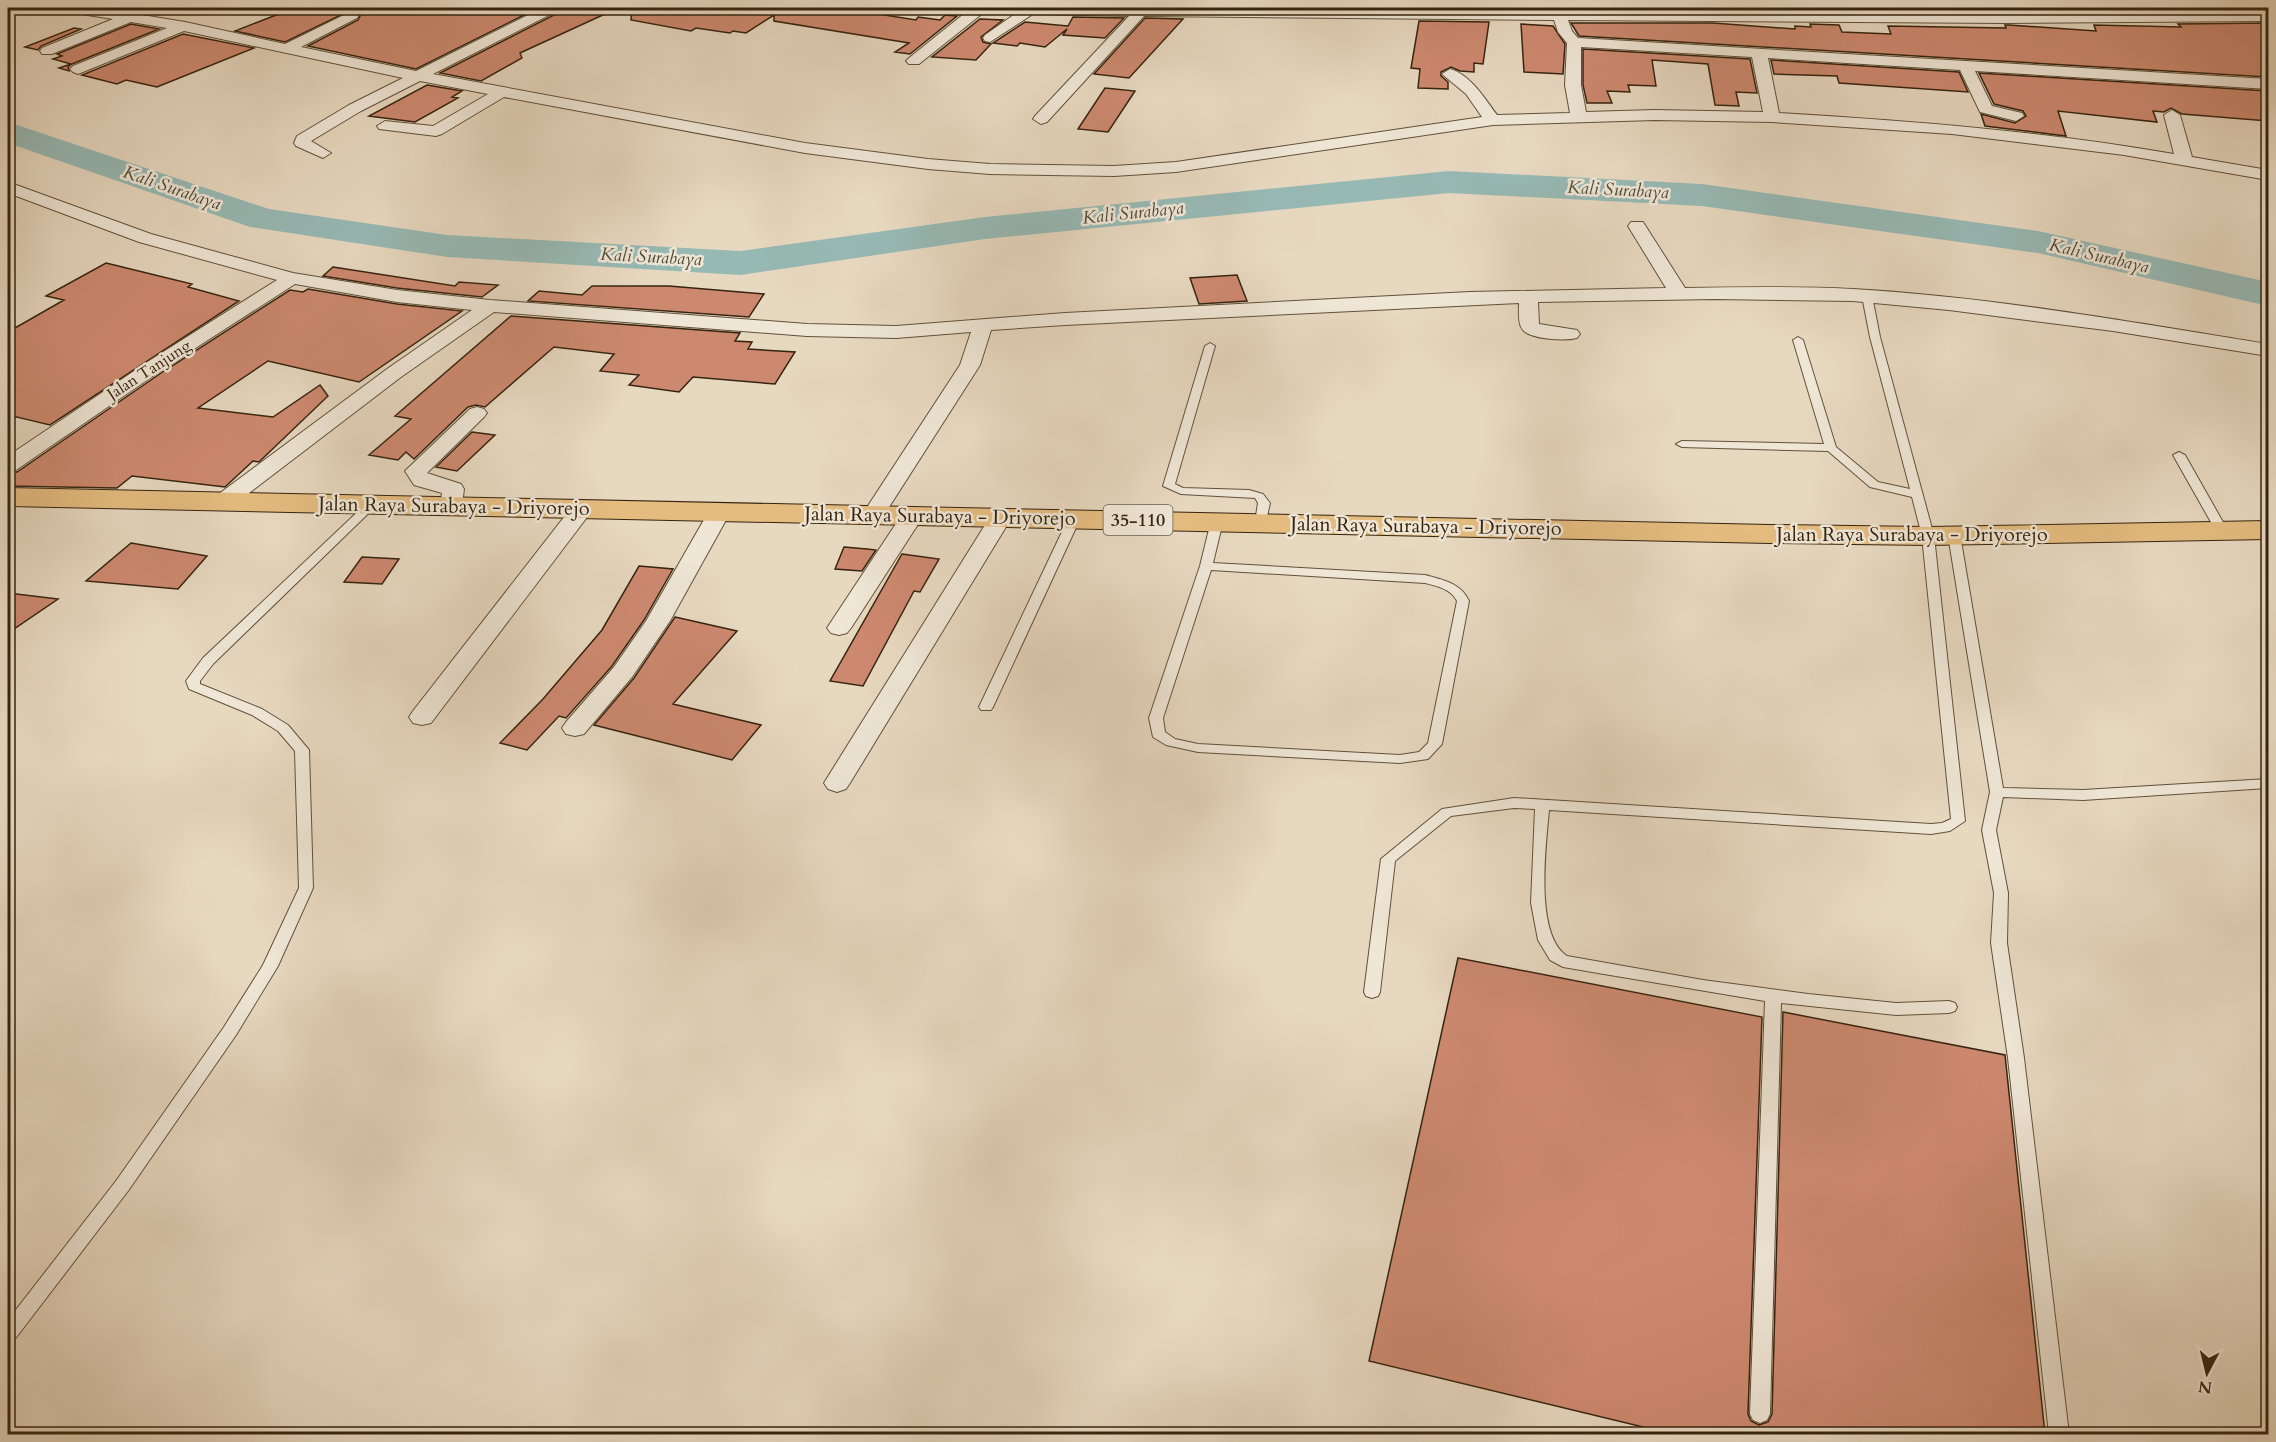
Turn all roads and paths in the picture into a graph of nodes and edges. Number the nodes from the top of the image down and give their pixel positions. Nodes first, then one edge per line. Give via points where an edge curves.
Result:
1 (69, 8) edge
2 (552, 8) edge
3 (941, 8) edge
4 (168, 9) dead end
5 (979, 9) junction
6 (1143, 9) edge
7 (1030, 10) junction
8 (1558, 12) edge
9 (1926, 14) edge
10 (351, 15) dead end
11 (131, 16) junction
12 (2268, 17) edge
13 (150, 20) junction
14 (185, 26) junction
15 (990, 38) dead end
16 (1574, 42) junction
17 (288, 48) junction
18 (47, 51) dead end
19 (1759, 53) junction
20 (914, 61) dead end
21 (1965, 65) junction
22 (78, 69) dead end
23 (1450, 74) dead end
24 (418, 76) junction
25 (2268, 84) edge
26 (502, 92) junction
27 (2172, 115) dead end
28 (2016, 116) dead end
29 (1579, 117) junction
30 (1772, 117) junction
31 (1041, 119) dead end
32 (1493, 120) junction
33 (385, 126) dead end
34 (323, 153) dead end
35 (2184, 159) junction
36 (2268, 175) edge
37 (8, 188) edge
38 (1637, 226) dead end
39 (292, 278) junction
40 (1678, 292) junction
41 (1528, 296) junction
42 (1867, 296) junction
43 (490, 306) junction
44 (982, 325) junction
45 (1570, 334) dead end
46 (1798, 340) dead end
47 (1210, 346) dead end
48 (2268, 350) edge
49 (477, 413) dead end
50 (1682, 444) dead end
51 (1831, 448) junction
52 (2179, 454) dead end
53 (8, 465) edge
54 (1916, 494) junction
55 (10, 499) edge
56 (224, 501) junction
57 (372, 504) junction
58 (451, 506) junction
59 (583, 508) junction
60 (720, 511) junction
61 (873, 515) junction
62 (913, 516) junction
63 (1001, 517) junction
64 (1074, 519) junction
65 (1217, 521) junction
66 (1261, 522) junction
67 (2268, 530) edge
68 (2222, 531) junction
69 (1941, 536) junction
70 (1206, 566) junction
71 (839, 627) dead end
72 (986, 707) dead end
73 (422, 717) dead end
74 (575, 728) dead end
75 (837, 783) dead end
76 (2268, 783) edge
77 (1997, 792) junction
78 (1542, 805) junction
79 (1372, 992) dead end
80 (1773, 998) junction
81 (1948, 1007) dead end
82 (8, 1333) edge
83 (1760, 1414) dead end
84 (2059, 1434) edge

1 - 11 street
2 - 24 street
3 - 5 street
4 - 13 street
5 - 7 street
5 - 20 street
6 - 7 street
6 - 8 street
6 - 31 street
7 - 15 street
8 - 9 street
8 - 16 street via 1564,32
9 - 12 street
10 - 17 street
11 - 13 street
11 - 18 street
13 - 14 street
14 - 17 street
14 - 22 street
16 - 19 street
16 - 29 street via 1573,85
17 - 24 street
19 - 21 street
19 - 30 street
21 - 25 street
21 - 28 street via 1986,109
23 - 32 street via 1472,91
24 - 26 street
24 - 34 street via 303,139 302,143
26 - 32 street via 778,144 870,157 1042,172 1176,167
26 - 33 street via 436,131
27 - 35 street
29 - 30 street
29 - 32 street
30 - 35 street via 1952,129
35 - 36 street
37 - 39 street via 145,238
38 - 40 street
39 - 43 street via 397,296
39 - 53 street, Jalan Tanjung
40 - 41 street
40 - 42 street
41 - 44 street
41 - 45 street via 1530,327 1540,333
42 - 48 street via 2113,325
42 - 54 lane
43 - 44 street via 807,330 896,332
43 - 56 street
44 - 61 street via 970,365
46 - 51 lane
47 - 66 lane via 1168,484 1181,492 1259,496 1264,503
49 - 58 street via 416,471 422,480 453,489
50 - 51 lane
51 - 54 lane via 1874,485
52 - 68 lane
54 - 69 lane
55 - 56 main road, Jalan Raya Surabaya - Driyorejo / 35-110
56 - 57 main road, Jalan Raya Surabaya - Driyorejo / 35-110
57 - 58 main road, Jalan Raya Surabaya - Driyorejo / 35-110
57 - 82 lane via 193,681 194,686 266,717 283,728 302,750 306,888 270,966 230,1031 122,1186
58 - 59 main road, Jalan Raya Surabaya - Driyorejo / 35-110
59 - 60 main road, Jalan Raya Surabaya - Driyorejo / 35-110
59 - 73 street
60 - 61 main road, Jalan Raya Surabaya - Driyorejo / 35-110
60 - 74 street via 658,621 623,672
61 - 62 main road, Jalan Raya Surabaya - Driyorejo / 35-110
62 - 63 main road, Jalan Raya Surabaya - Driyorejo / 35-110
62 - 71 street
63 - 64 main road, Jalan Raya Surabaya - Driyorejo / 35-110
63 - 75 street
64 - 65 main road, Jalan Raya Surabaya - Driyorejo / 35-110
64 - 72 lane
65 - 66 main road, Jalan Raya Surabaya - Driyorejo / 35-110
65 - 70 lane
66 - 69 main road, Jalan Raya Surabaya - Driyorejo / 35-110
67 - 68 main road, Jalan Raya Surabaya - Driyorejo / 35-110
68 - 69 main road, Jalan Raya Surabaya - Driyorejo / 35-110
69 - 77 lane
69 - 78 lane via 1958,821 1945,828 1931,829
70 - 70 lane via 1425,579 1461,594 1463,601 1435,744 1423,756 1400,759 1198,748 1171,742 1158,734 1156,718
76 - 77 lane via 2083,795
77 - 84 lane via 1989,831 2001,893 1999,943
78 - 79 lane via 1514,803 1447,812 1388,859
78 - 80 lane via 1537,898 1551,952 1563,961
80 - 81 lane via 1935,1010
80 - 83 lane

